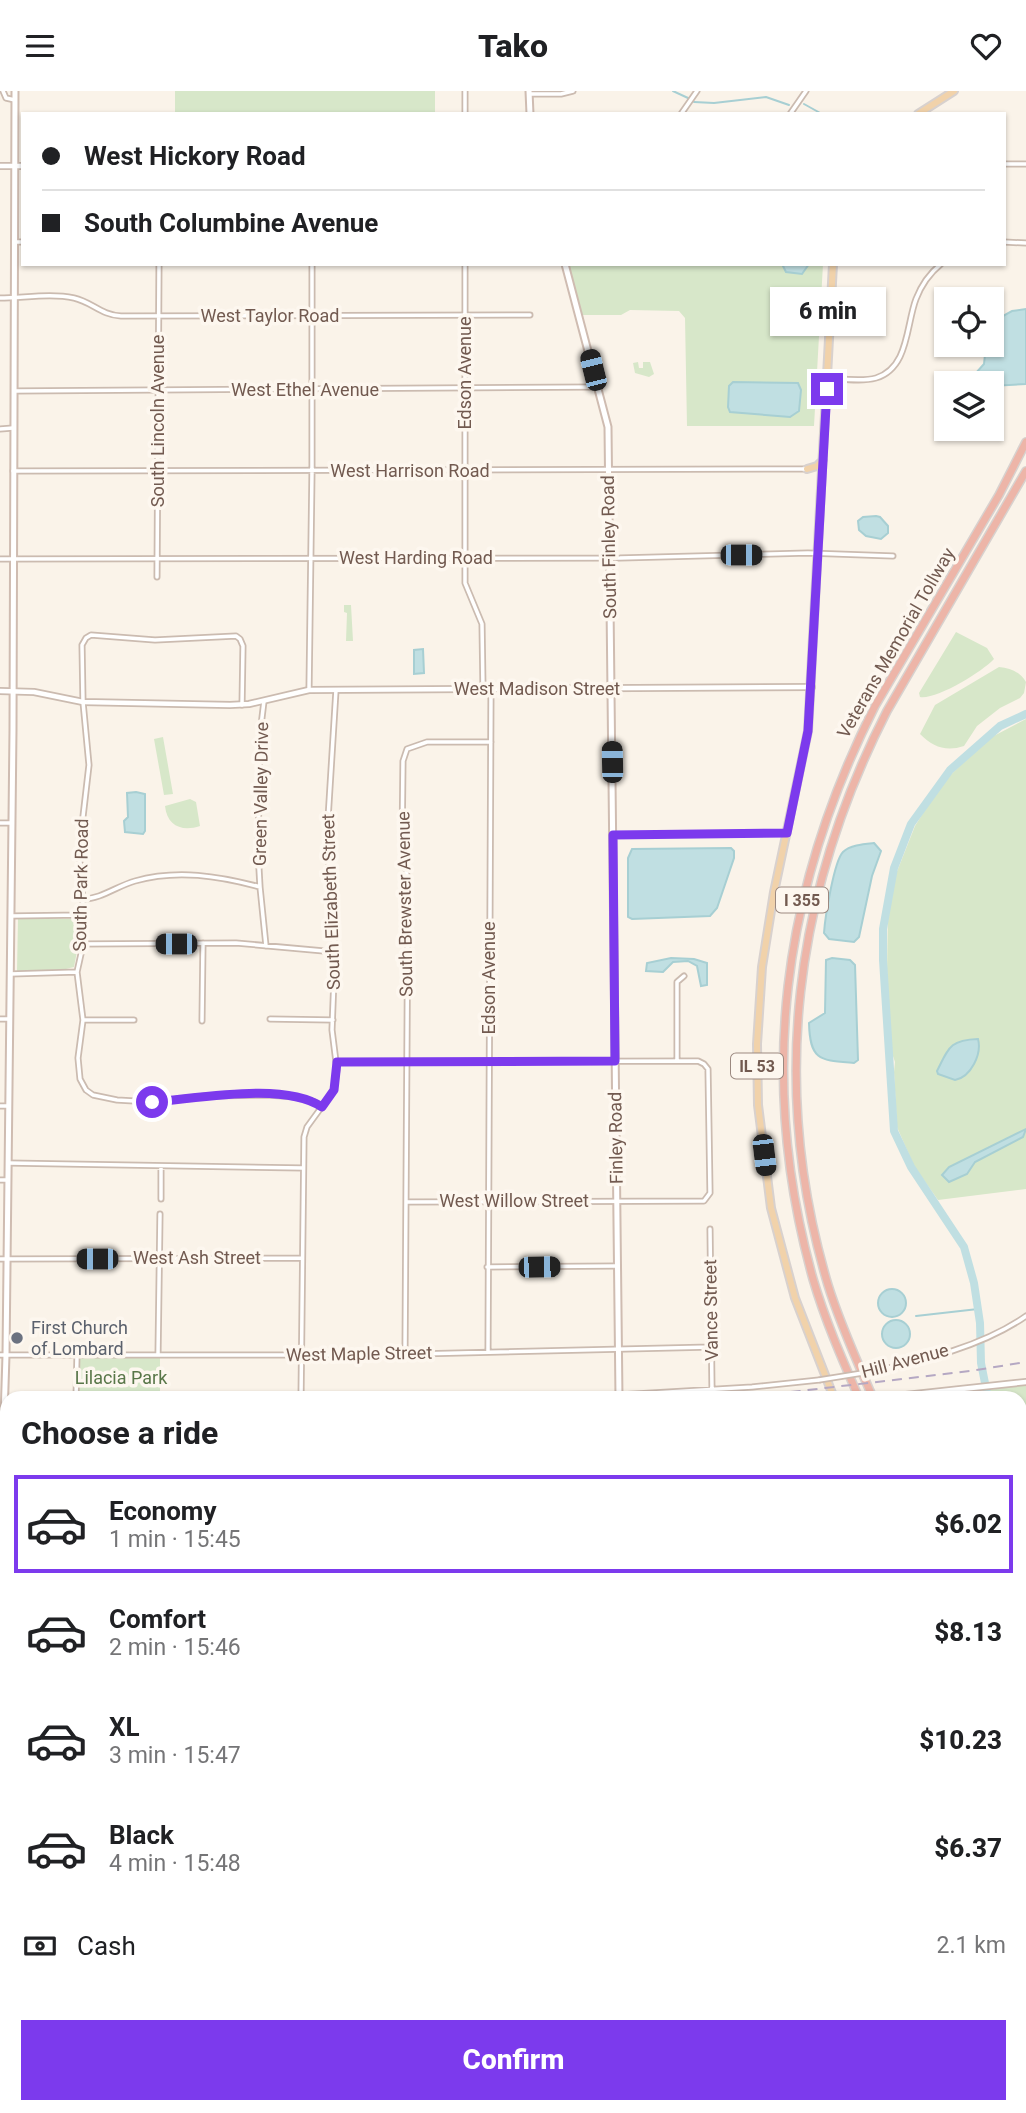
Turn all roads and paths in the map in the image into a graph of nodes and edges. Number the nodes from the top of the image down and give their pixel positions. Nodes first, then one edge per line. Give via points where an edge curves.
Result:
1 (3, 91) edge
2 (15, 91) edge
3 (465, 91) edge
4 (573, 91) edge
5 (697, 91) edge
6 (806, 91) edge
7 (954, 91) edge
8 (529, 92) edge
9 (15, 100) junction
10 (465, 112) edge
11 (530, 112) edge
12 (682, 112) edge
13 (791, 112) edge
14 (921, 112) edge
15 (1006, 164) edge
16 (1026, 164) edge
17 (0, 166) edge
18 (14, 166) junction
19 (21, 166) edge
20 (14, 242) junction
21 (21, 242) edge
22 (1006, 242) edge
23 (1026, 243) edge
24 (159, 266) edge
25 (312, 266) edge
26 (465, 266) edge
27 (566, 266) edge
28 (833, 266) edge
29 (938, 266) edge
30 (0, 298) edge
31 (14, 298) junction
32 (465, 315) junction
33 (530, 315) dead end
34 (159, 316) junction
35 (312, 316) junction
36 (828, 379) junction
37 (597, 387) junction
38 (158, 390) junction
39 (312, 390) junction
40 (465, 390) junction
41 (13, 391) junction
42 (13, 428) junction
43 (0, 429) edge
44 (1026, 442) edge
45 (824, 458) junction
46 (807, 469) junction
47 (609, 470) junction
48 (13, 471) junction
49 (312, 471) junction
50 (465, 471) junction
51 (1026, 471) edge
52 (158, 472) junction
53 (822, 478) junction
54 (819, 553) junction
55 (893, 556) dead end
56 (609, 557) junction
57 (158, 558) junction
58 (312, 558) junction
59 (465, 558) junction
60 (0, 559) edge
61 (13, 559) junction
62 (157, 577) dead end
63 (241, 641) joint
64 (812, 687) junction
65 (483, 689) junction
66 (491, 689) junction
67 (611, 689) junction
68 (309, 690) junction
69 (336, 690) junction
70 (0, 691) edge
71 (13, 691) junction
72 (264, 701) junction
73 (83, 702) junction
74 (242, 705) junction
75 (491, 742) junction
76 (0, 823) edge
77 (12, 823) junction
78 (787, 833) junction
79 (613, 835) junction
80 (260, 887) junction
81 (83, 899) junction
82 (81, 915) junction
83 (11, 916) junction
84 (203, 943) junction
85 (82, 944) junction
86 (266, 946) junction
87 (335, 952) junction
88 (78, 972) junction
89 (10, 974) junction
90 (684, 976) dead end
91 (0, 1019) edge
92 (10, 1019) junction
93 (270, 1019) dead end
94 (83, 1020) junction
95 (134, 1020) dead end
96 (333, 1020) junction
97 (202, 1021) dead end
98 (407, 1061) junction
99 (488, 1061) junction
100 (615, 1061) junction
101 (677, 1061) junction
102 (337, 1062) junction
103 (0, 1106) edge
104 (9, 1106) junction
105 (322, 1107) junction
106 (8, 1163) junction
107 (161, 1166) junction
108 (303, 1168) junction
109 (0, 1180) edge
110 (8, 1180) junction
111 (161, 1199) dead end
112 (617, 1200) junction
113 (488, 1201) junction
114 (406, 1202) junction
115 (160, 1214) dead end
116 (710, 1229) dead end
117 (302, 1258) junction
118 (3, 1259) edge
119 (160, 1259) junction
120 (617, 1266) junction
121 (487, 1268) junction
122 (1026, 1316) edge
123 (711, 1347) junction
124 (618, 1349) junction
125 (488, 1352) junction
126 (405, 1354) junction
127 (3, 1355) edge
128 (77, 1355) junction
129 (158, 1355) junction
130 (301, 1355) junction
131 (1026, 1382) edge
132 (712, 1390) junction
133 (3, 1391) edge
134 (76, 1391) edge
135 (301, 1391) edge
136 (619, 1391) edge
137 (699, 1391) edge
138 (831, 1391) edge
139 (856, 1391) edge
140 (870, 1391) edge
141 (942, 1391) edge

1 - 9 street via 6,98
2 - 9 main road
3 - 10 street
4 - 8 street
5 - 12 street
6 - 13 street
7 - 14 main road
8 - 11 main road
9 - 18 main road
15 - 16 street
17 - 18 street
18 - 19 street
18 - 20 main road
20 - 21 street
20 - 31 main road
22 - 23 street
24 - 34 street, South Lincoln Avenue
25 - 35 street
26 - 32 street, Edson Avenue
27 - 37 main road, South Finley Road
28 - 36 main road, IL 53
29 - 36 street via 916,299 895,365 876,378
30 - 31 street, West Taylor Road
31 - 34 street, West Taylor Road via 70,298 114,316
31 - 41 main road
32 - 33 street, West Taylor Road
32 - 35 street, West Taylor Road
32 - 40 street, Edson Avenue
34 - 35 street, West Taylor Road
34 - 38 street, South Lincoln Avenue
35 - 39 street
36 - 45 main road, IL 53
37 - 40 street, West Ethel Avenue
37 - 47 main road, South Finley Road via 608,427
38 - 39 street, West Ethel Avenue
38 - 41 street, West Ethel Avenue
38 - 52 street, South Lincoln Avenue
39 - 40 street, West Ethel Avenue
39 - 49 street
40 - 50 street, Edson Avenue
41 - 42 main road
42 - 43 street
42 - 48 main road
44 - 139 highway, Veterans Memorial Tollway / I 355 via 858,740 816,847 794,939 783,1064 790,1175 814,1281
45 - 46 main road
45 - 53 main road, IL 53
46 - 47 street, West Harrison Road
46 - 53 main road
47 - 50 street, West Harrison Road
47 - 56 main road, South Finley Road
48 - 52 street, West Harrison Road
48 - 61 main road
49 - 50 street, West Harrison Road
49 - 52 street, West Harrison Road
49 - 58 street
50 - 59 street, Edson Avenue
51 - 140 highway, Veterans Memorial Tollway / I 355 via 869,745 824,864 806,942 796,1065 804,1175 828,1286
52 - 57 street, South Lincoln Avenue
53 - 54 main road, IL 53
54 - 55 street, West Harding Road
54 - 56 street, West Harding Road
54 - 64 main road, IL 53
56 - 59 street, West Harding Road
56 - 67 main road, South Finley Road
57 - 58 street, West Harding Road
57 - 61 street, West Harding Road
57 - 62 street, South Lincoln Avenue
58 - 59 street, West Harding Road
58 - 68 street
59 - 65 street, Edson Avenue via 466,588 482,624
60 - 61 street, West Harding Road
61 - 71 main road
63 - 73 street, South Park Road via 234,635 86,638 82,645
63 - 74 street, Green Valley Drive
64 - 67 street, West Madison Street
64 - 78 main road, IL 53 via 805,754
65 - 66 street, West Madison Street
65 - 69 street, West Madison Street
66 - 67 street, West Madison Street
66 - 75 street, Edson Avenue
67 - 79 main road, South Finley Road
68 - 69 street, West Madison Street
68 - 72 street, West Madison Street
69 - 87 street, South Elizabeth Street via 327,835
70 - 71 street
71 - 73 street
71 - 77 main road
72 - 74 street, West Madison Street
72 - 80 street, Green Valley Drive
73 - 74 street
73 - 81 street, South Park Road via 89,765 79,851
75 - 98 street, South Brewster Avenue via 422,743 407,749 403,759
75 - 99 street, Edson Avenue
76 - 77 street
77 - 83 main road
78 - 79 street
78 - 138 main road, IL 53 via 762,967 758,1105 771,1208 782,1253
79 - 100 main road, Finley Road
80 - 81 street, Green Valley Drive via 220,877 174,874 135,881
80 - 86 street, Green Valley Drive
81 - 82 street, South Park Road
82 - 83 street
82 - 85 street, South Park Road
83 - 89 main road
84 - 85 street
84 - 86 street
84 - 97 street
85 - 88 street, South Park Road
86 - 87 street
87 - 96 street, South Elizabeth Street
88 - 89 street
88 - 94 street, South Park Road
89 - 92 main road
90 - 101 street via 677,982
91 - 92 street
92 - 104 main road
93 - 96 street
94 - 95 street
94 - 105 street, South Park Road via 78,1073 86,1090 100,1097 145,1102 267,1095 298,1097
96 - 102 street, South Elizabeth Street
98 - 99 street
98 - 102 street
98 - 114 street, South Brewster Avenue
99 - 100 street
99 - 113 street, Edson Avenue
100 - 101 street
100 - 112 main road, Finley Road
101 - 112 street, West Willow Street via 698,1061 708,1069 710,1193 698,1202
102 - 105 street, South Elizabeth Street via 334,1090
103 - 104 street
104 - 106 main road
105 - 108 street, South Elizabeth Street via 307,1127
106 - 107 street
106 - 110 main road
107 - 108 street
107 - 111 street
108 - 117 street, South Elizabeth Street
109 - 110 street
110 - 118 main road
112 - 113 street, West Willow Street
112 - 120 main road, Finley Road
113 - 114 street, West Willow Street
113 - 121 street, Edson Avenue
114 - 126 street, South Brewster Avenue
115 - 119 street
116 - 123 street, Vance Street
117 - 119 street, West Ash Street
117 - 130 street, South Elizabeth Street
118 - 119 street, West Ash Street
118 - 127 main road
119 - 129 street
120 - 121 street
120 - 124 main road, Finley Road
121 - 125 street, Edson Avenue
122 - 132 street, Hill Avenue, bridge via 1011,1327 918,1361 819,1380
123 - 124 street, West Maple Street
123 - 132 street, Vance Street
124 - 125 street, West Maple Street
124 - 136 main road, Finley Road
125 - 126 street, West Maple Street
126 - 130 street, West Maple Street
127 - 128 street, West Maple Street
127 - 133 main road
128 - 129 street, West Maple Street
128 - 134 street
129 - 130 street, West Maple Street
130 - 135 street, South Elizabeth Street
131 - 141 street
132 - 137 street, Hill Avenue

